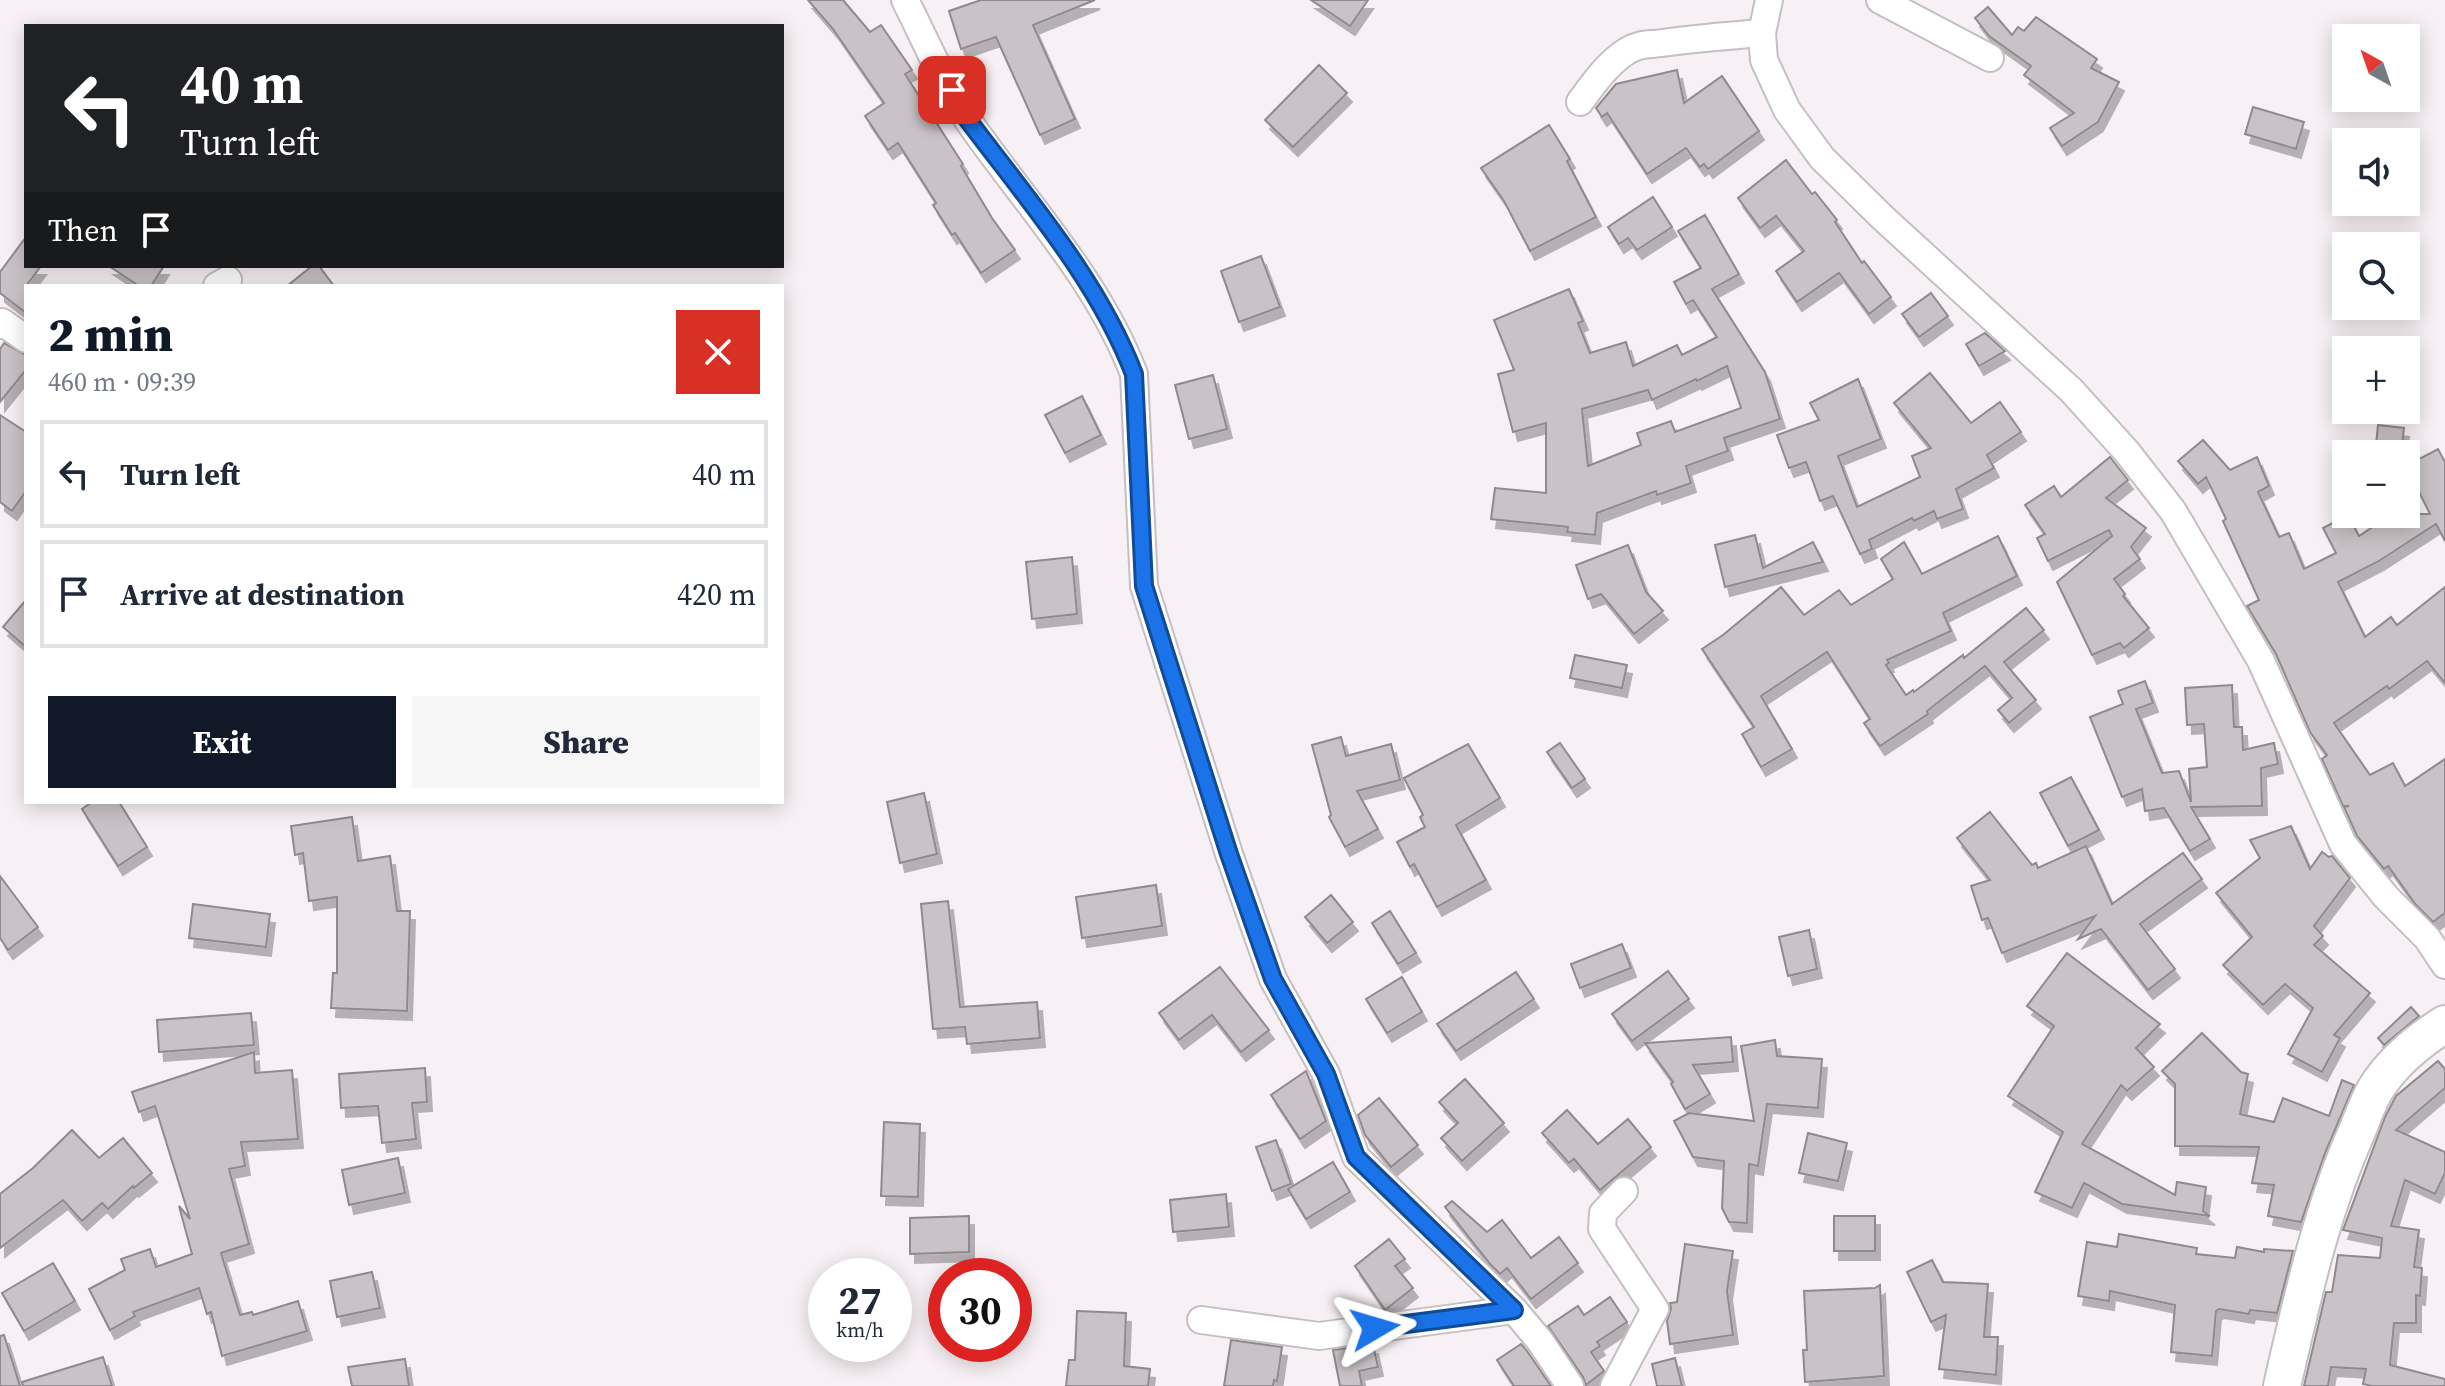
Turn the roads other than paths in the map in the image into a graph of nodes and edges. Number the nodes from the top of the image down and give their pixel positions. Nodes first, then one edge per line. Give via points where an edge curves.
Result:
1 (905, 0) edge
2 (1769, 0) edge
3 (1880, 0) edge
4 (1762, 33) junction
5 (1990, 58) dead end
6 (1580, 102) dead end
7 (0, 325) edge
8 (24, 338) edge
9 (2445, 965) edge
10 (2445, 1024) edge
11 (1624, 1191) dead end
12 (1514, 1310) junction
13 (1201, 1320) dead end
14 (1570, 1386) edge
15 (1614, 1386) edge
16 (2282, 1386) edge

1 - 12 street via 965,116 1084,278 1134,374 1144,586 1273,979 1326,1074 1356,1157
2 - 4 street
3 - 5 street
4 - 6 street via 1643,43 1605,69
4 - 9 street via 1764,60 1787,110 1822,158 2071,390 2173,511 2261,661 2343,844
7 - 8 street
10 - 16 street via 2420,1040 2375,1090 2343,1161 2310,1267
11 - 15 street via 1603,1213 1602,1229 1655,1309
12 - 13 street via 1319,1336
12 - 14 street

